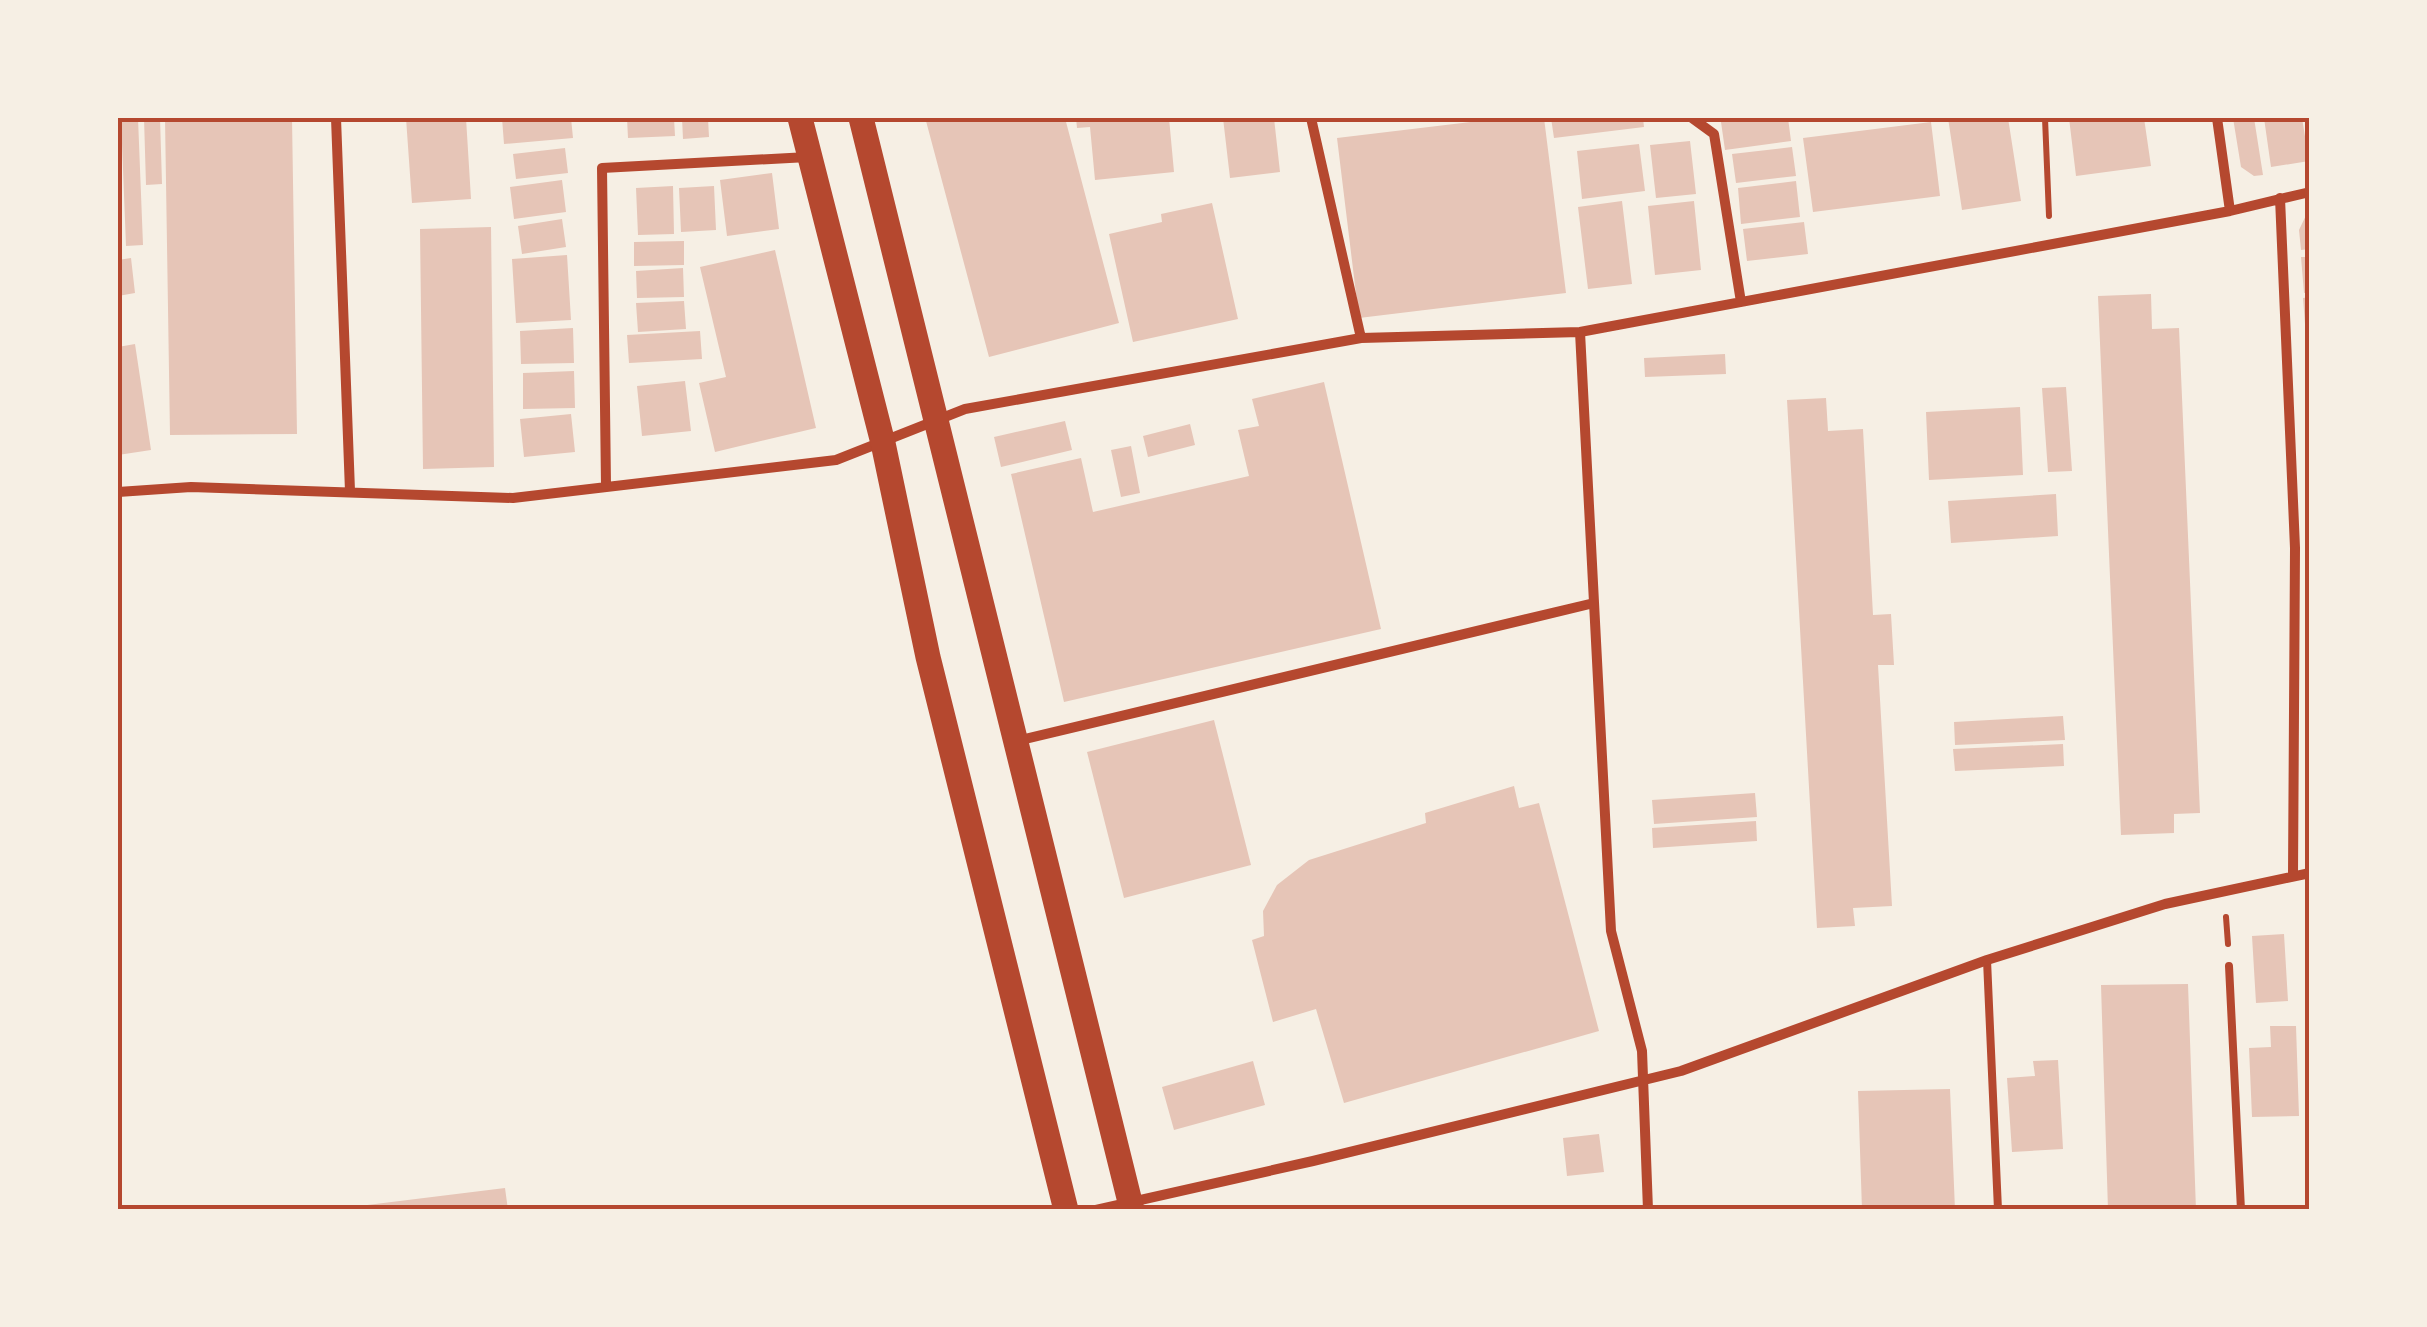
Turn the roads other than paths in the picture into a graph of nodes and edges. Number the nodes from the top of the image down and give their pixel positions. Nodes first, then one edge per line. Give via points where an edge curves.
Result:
1 (336, 118) edge
2 (800, 118) edge
3 (861, 118) edge
4 (1311, 118) edge
5 (1692, 118) edge
6 (2217, 118) edge
7 (810, 157) junction
8 (2310, 192) edge
9 (2280, 198) junction
10 (2230, 211) junction
11 (1740, 302) junction
12 (1580, 332) junction
13 (1361, 338) junction
14 (934, 422) junction
15 (883, 443) junction
16 (606, 485) junction
17 (118, 492) edge
18 (350, 492) junction
19 (1594, 603) junction
20 (1016, 741) junction
21 (2310, 874) edge
22 (2293, 876) junction
23 (1987, 960) junction
24 (2229, 966) road end
25 (1642, 1080) junction
26 (1131, 1206) edge
27 (1066, 1210) edge
28 (1096, 1210) edge
29 (1648, 1210) edge
30 (1998, 1210) edge
31 (2240, 1210) edge

1 - 18 street
2 - 7 main road
3 - 14 main road
4 - 13 street
5 - 11 street via 1714,134
6 - 10 street
7 - 15 main road
7 - 16 street via 602,168
8 - 9 street
9 - 10 street
9 - 22 street via 2295,548
10 - 11 street
11 - 12 street
12 - 13 street
12 - 19 street
13 - 14 street via 965,408
14 - 15 street
14 - 20 main road
15 - 16 street via 836,460
15 - 27 main road via 928,657
16 - 18 street via 513,498
17 - 18 street
19 - 20 street
19 - 25 street via 1610,931 1642,1051
20 - 26 main road
21 - 22 street
22 - 23 street via 2165,904
23 - 25 street
23 - 30 lane
24 - 31 lane
25 - 26 street
25 - 29 street
26 - 28 street

